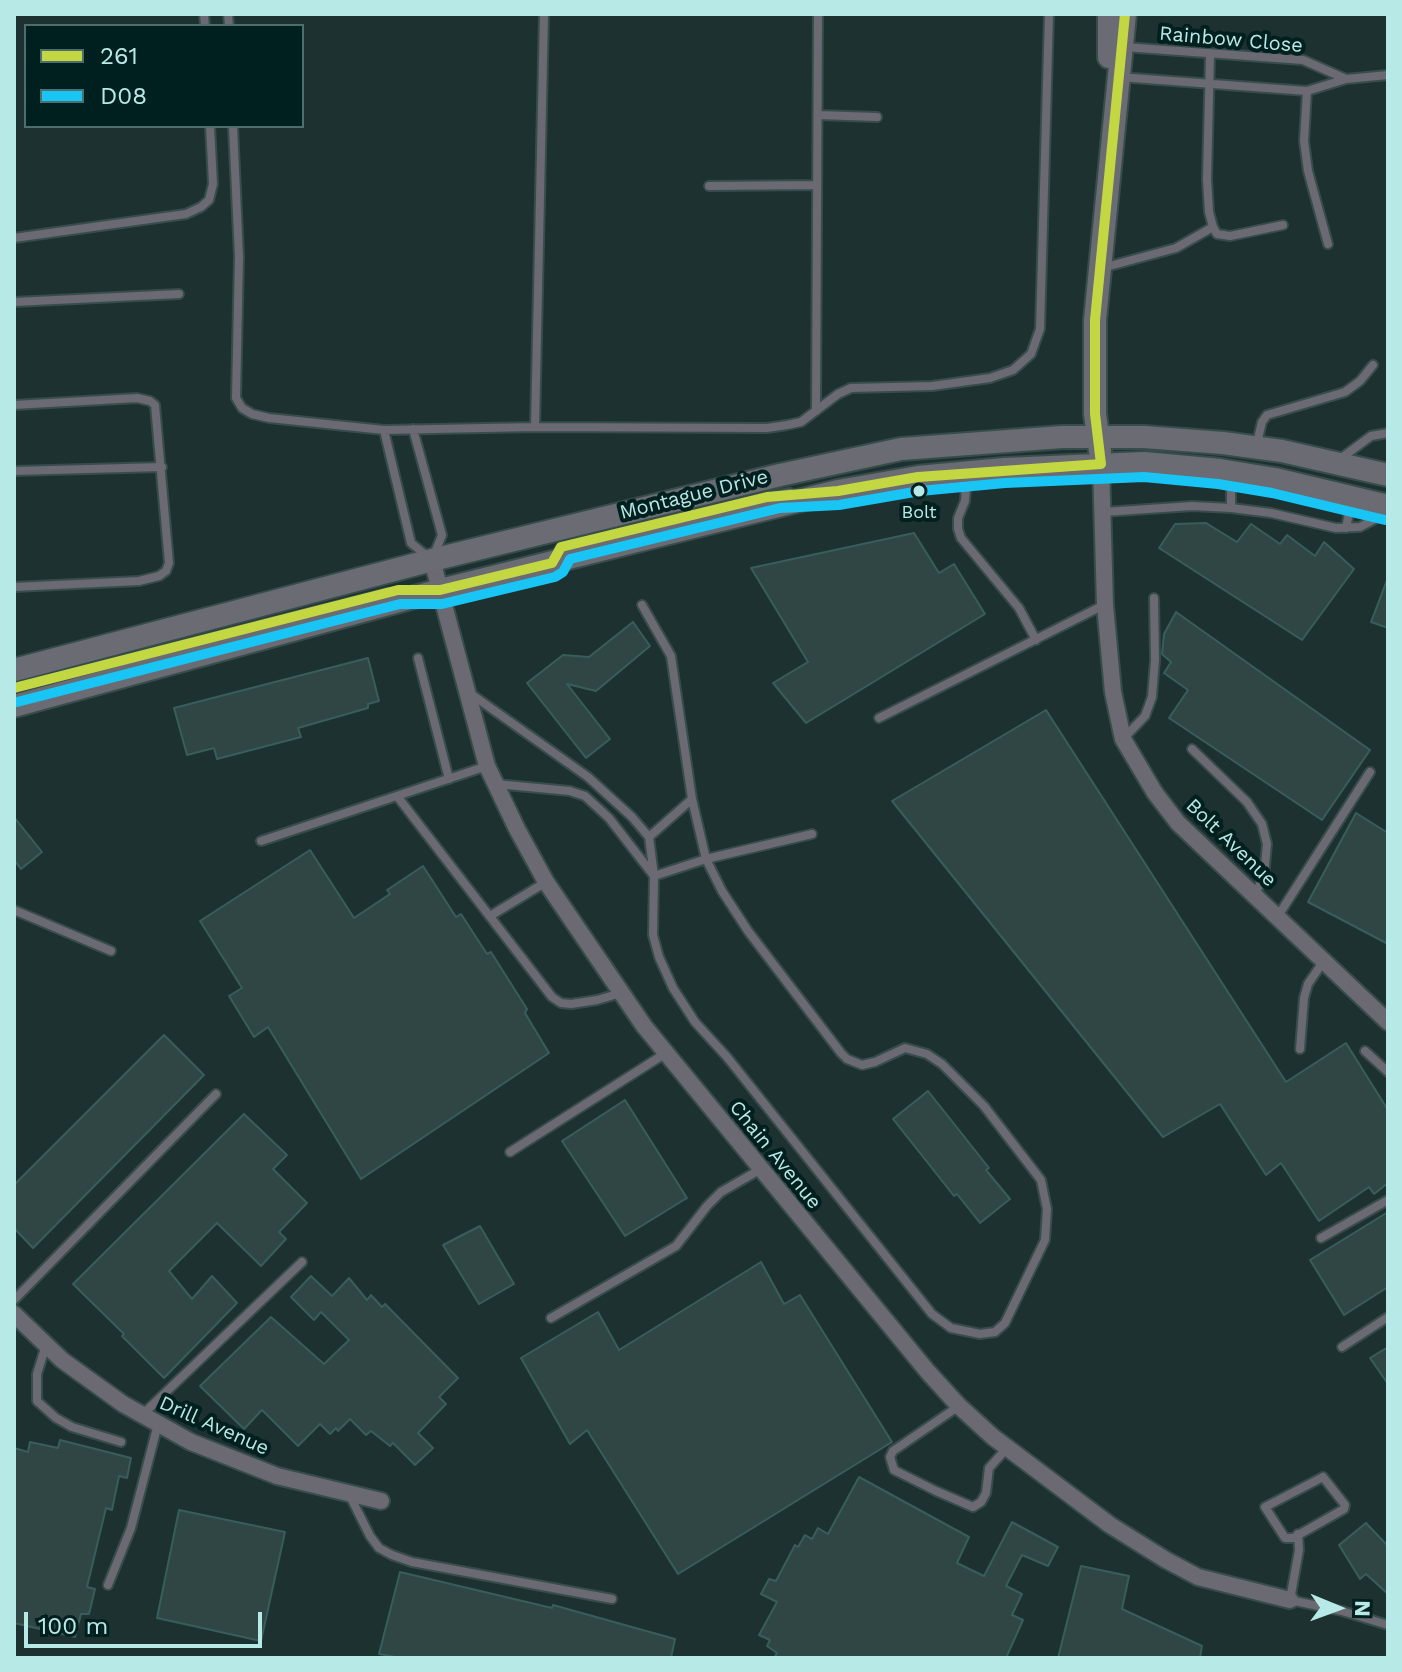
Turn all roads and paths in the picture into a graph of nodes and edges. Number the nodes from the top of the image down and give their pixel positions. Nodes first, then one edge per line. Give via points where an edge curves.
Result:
1 (544, 14) edge
2 (818, 14) edge
3 (1049, 14) edge
4 (1109, 14) edge
5 (1125, 14) edge
6 (1116, 46) junction
7 (1210, 54) junction
8 (1388, 75) edge
9 (1115, 76) junction
10 (1346, 79) junction
11 (1209, 84) junction
12 (1307, 91) junction
13 (818, 115) junction
14 (877, 117) dead end
15 (210, 128) edge
16 (233, 128) edge
17 (816, 185) junction
18 (709, 186) dead end
19 (1283, 225) dead end
20 (1213, 227) junction
21 (14, 238) edge
22 (1328, 244) dead end
23 (1100, 269) junction
24 (179, 294) dead end
25 (14, 302) edge
26 (1373, 365) dead end
27 (14, 405) edge
28 (816, 411) junction
29 (535, 427) junction
30 (413, 429) junction
31 (384, 430) junction
32 (1387, 431) edge
33 (1098, 436) junction
34 (1255, 447) junction
35 (1336, 462) junction
36 (1101, 464) junction
37 (162, 467) junction
38 (14, 471) edge
39 (1231, 472) junction
40 (967, 473) junction
41 (1388, 475) edge
42 (1352, 496) junction
43 (1388, 506) edge
44 (1231, 508) junction
45 (1104, 512) junction
46 (1388, 512) edge
47 (1346, 528) junction
48 (432, 560) junction
49 (14, 587) edge
50 (440, 590) junction
51 (1154, 598) dead end
52 (642, 605) dead end
53 (1105, 605) junction
54 (1036, 640) junction
55 (418, 658) dead end
56 (14, 670) edge
57 (14, 688) edge
58 (466, 691) junction
59 (14, 706) edge
60 (879, 718) dead end
61 (1123, 739) junction
62 (1192, 749) dead end
63 (487, 766) junction
64 (1370, 772) dead end
65 (449, 779) junction
66 (496, 784) junction
67 (397, 796) junction
68 (692, 799) junction
69 (812, 834) dead end
70 (649, 837) junction
71 (261, 841) dead end
72 (706, 859) junction
73 (654, 876) junction
74 (546, 882) junction
75 (1255, 894) junction
76 (14, 910) edge
77 (490, 916) junction
78 (1278, 916) junction
79 (111, 951) dead end
80 (1323, 962) junction
81 (621, 993) junction
82 (1388, 1022) edge
83 (1300, 1049) dead end
84 (1365, 1051) dead end
85 (666, 1053) junction
86 (1388, 1072) edge
87 (216, 1094) dead end
88 (510, 1152) dead end
89 (761, 1169) junction
90 (1388, 1200) edge
91 (1321, 1238) dead end
92 (302, 1262) dead end
93 (14, 1300) edge
94 (14, 1314) edge
95 (1388, 1317) edge
96 (551, 1318) dead end
97 (46, 1345) junction
98 (1342, 1347) dead end
99 (959, 1406) junction
100 (142, 1415) junction
101 (158, 1424) junction
102 (121, 1442) dead end
103 (1007, 1448) junction
104 (348, 1493) junction
105 (381, 1501) dead end
106 (1298, 1534) junction
107 (108, 1585) dead end
108 (612, 1599) dead end
109 (1290, 1600) junction
110 (1388, 1625) edge

1 - 29 lane
2 - 13 lane
3 - 28 lane via 1040,329 1031,354 1013,370 990,378 851,388
4 - 6 main road
5 - 6 main road
6 - 7 lane, Rainbow Close
6 - 9 main road
7 - 10 lane, Rainbow Close via 1303,60
7 - 11 lane
8 - 10 lane, Rainbow Close
9 - 11 lane, Rainbow Close
9 - 23 main road
10 - 12 lane, Rainbow Close
11 - 12 lane, Rainbow Close
11 - 20 lane via 1207,179
12 - 22 lane via 1308,171
13 - 14 lane
13 - 17 lane
15 - 21 lane via 213,184 201,207 186,214
16 - 31 lane via 239,257 236,398 242,408 269,418
17 - 18 lane
17 - 28 lane
19 - 20 lane via 1230,236 1217,234
20 - 23 lane via 1176,248
23 - 33 main road via 1095,320
24 - 25 lane
26 - 34 lane via 1345,392 1267,415
27 - 37 lane via 144,398 155,405
28 - 29 lane via 801,422 767,428
29 - 30 lane
30 - 31 lane
30 - 48 lane via 442,535
31 - 48 lane via 411,543
32 - 35 lane via 1371,436
33 - 34 main road, Montague Drive
33 - 36 main road
33 - 48 main road, Montague Drive via 901,449
34 - 35 main road, Montague Drive
35 - 41 main road, Montague Drive
36 - 39 main road, Montague Drive
36 - 40 main road, Montague Drive
36 - 45 street, Bolt Avenue
37 - 38 lane
37 - 49 lane via 166,571 139,581
39 - 42 main road, Montague Drive
39 - 44 lane
40 - 50 main road, Montague Drive via 838,491
40 - 54 lane via 958,518 961,538 1019,608
42 - 43 main road, Montague Drive
42 - 47 lane
44 - 45 lane
44 - 47 lane
45 - 53 street, Bolt Avenue
46 - 47 lane via 1360,527
48 - 50 street, Chain Avenue
48 - 56 main road, Montague Drive
50 - 57 lane via 398,590
50 - 58 street, Chain Avenue
50 - 59 main road, Montague Drive
51 - 61 lane via 1152,697 1145,716
52 - 68 lane via 671,656
53 - 54 lane
53 - 61 street, Bolt Avenue
54 - 60 lane
55 - 65 lane
58 - 63 street, Chain Avenue
58 - 70 lane via 605,790
61 - 75 street, Bolt Avenue via 1178,823
62 - 75 lane via 1247,802 1262,824 1267,844 1264,876
63 - 65 lane
63 - 66 street, Chain Avenue
64 - 78 lane
65 - 67 lane
66 - 73 lane via 585,796
66 - 74 street, Chain Avenue
67 - 71 lane
67 - 77 lane
68 - 70 lane
68 - 72 lane
69 - 72 lane
70 - 73 lane
72 - 73 lane
72 - 73 lane via 740,919 847,1059 862,1065 912,1048 927,1054 984,1106 1041,1180 1047,1209 1045,1240 1005,1323 995,1332 951,1328 932,1314 695,1022 659,957 653,935
74 - 77 lane
74 - 81 street, Chain Avenue
75 - 78 street, Bolt Avenue
76 - 79 lane
77 - 81 lane via 561,1003
78 - 80 street, Bolt Avenue
80 - 82 street, Bolt Avenue
80 - 83 lane via 1304,998
81 - 85 street, Chain Avenue
84 - 86 lane
85 - 88 lane
85 - 89 street, Chain Avenue
87 - 93 lane
89 - 96 lane via 721,1192 676,1246
89 - 99 street, Chain Avenue
90 - 91 lane
92 - 100 lane
94 - 97 street, Drill Avenue
95 - 98 lane
97 - 100 street, Drill Avenue
97 - 102 lane via 37,1374 37,1401 72,1427
99 - 103 street, Chain Avenue
99 - 103 lane via 893,1451 894,1470 973,1507 986,1493 989,1468
100 - 101 street, Drill Avenue
101 - 104 street, Drill Avenue via 277,1476
101 - 107 lane via 131,1528
103 - 109 street, Chain Avenue via 1166,1560 1211,1581
104 - 105 street, Drill Avenue
104 - 108 lane via 370,1536 392,1555
106 - 106 lane via 1285,1538 1265,1507 1323,1477 1344,1509
106 - 109 lane
109 - 110 lane

